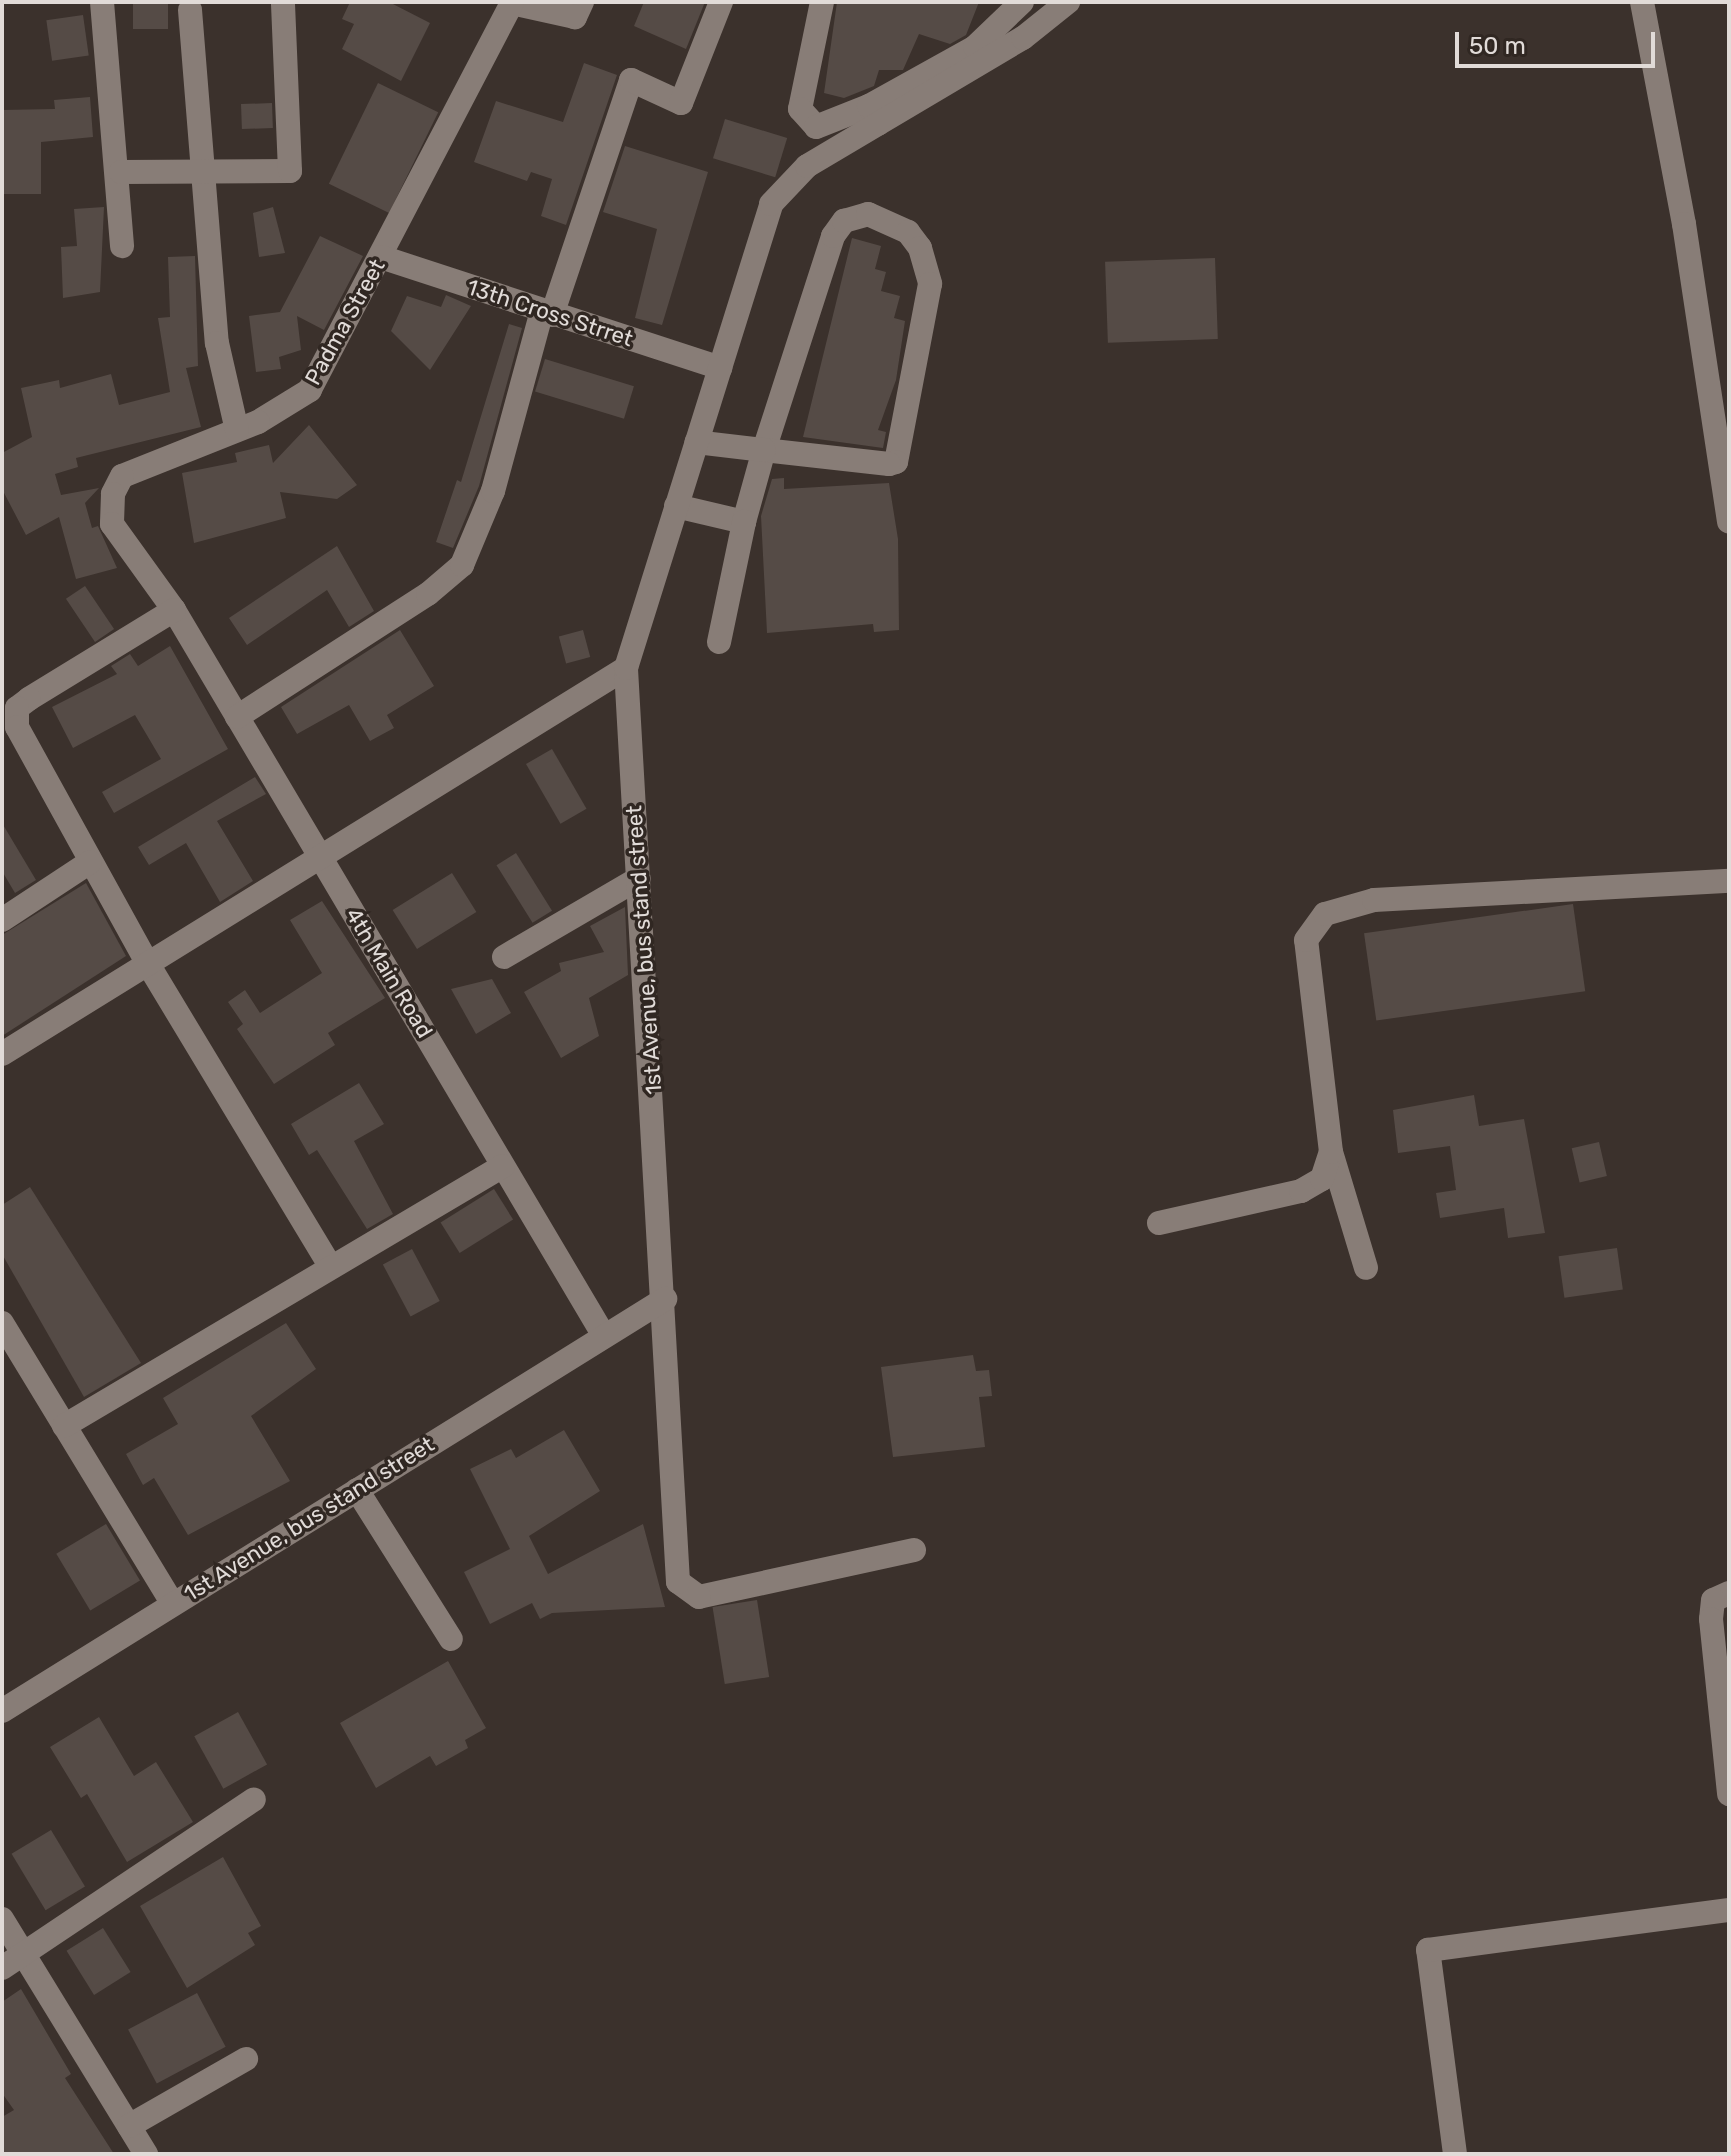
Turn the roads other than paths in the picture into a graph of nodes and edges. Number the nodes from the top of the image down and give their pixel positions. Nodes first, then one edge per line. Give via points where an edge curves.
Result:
1 (102, 2) edge
2 (283, 2) edge
3 (582, 2) edge
4 (721, 2) edge
5 (822, 2) edge
6 (1023, 2) edge
7 (1068, 2) edge
8 (1642, 2) edge
9 (190, 10) dead end
10 (1040, 22) junction
11 (874, 115) junction
12 (121, 172) junction
13 (203, 172) junction
14 (122, 246) dead end
15 (381, 257) junction
16 (547, 313) junction
17 (720, 368) junction
18 (237, 430) junction
19 (696, 442) junction
20 (764, 450) junction
21 (676, 506) junction
22 (744, 522) junction
23 (1729, 522) edge
24 (174, 610) junction
25 (719, 642) dead end
26 (626, 668) junction
27 (237, 717) junction
28 (320, 857) junction
29 (90, 862) junction
30 (639, 878) junction
31 (1729, 881) edge
32 (2, 920) edge
33 (504, 957) dead end
34 (148, 964) junction
35 (2, 1054) edge
36 (1331, 1152) junction
37 (503, 1166) junction
38 (1159, 1223) dead end
39 (331, 1267) junction
40 (1366, 1268) dead end
41 (665, 1299) junction
42 (2, 1323) edge
43 (604, 1336) junction
44 (64, 1426) junction
45 (357, 1490) junction
46 (914, 1550) dead end
47 (1729, 1593) edge
48 (173, 1604) junction
49 (451, 1639) dead end
50 (2, 1711) edge
51 (1729, 1794) edge
52 (254, 1799) dead end
53 (1729, 1910) edge
54 (2, 1919) edge
55 (23, 1954) junction
56 (2, 1968) edge
57 (246, 2059) dead end
58 (129, 2126) junction
59 (146, 2154) edge
60 (1455, 2154) edge

1 - 12 street
2 - 13 street via 290,171
3 - 15 street, Padma Street via 575,17 512,3
4 - 16 street via 681,103 631,80
5 - 11 street via 800,109 816,127
6 - 10 street
6 - 11 street via 975,47
7 - 10 street, 1st Avenue, bus stand street
8 - 23 street via 1684,224
9 - 13 street
10 - 11 street, 1st Avenue, bus stand street
11 - 17 street, 1st Avenue, bus stand street via 807,166 771,204
12 - 13 street
12 - 14 street
13 - 18 street via 217,343
15 - 16 street, 13th Cross Strret
15 - 18 street, Padma Street via 310,390
16 - 17 street, 13th Cross Strret
16 - 27 street via 493,491 462,565 428,594
17 - 19 street, 1st Avenue, bus stand street
18 - 24 street, Padma Street via 122,476 113,494 112,524
19 - 20 street
19 - 21 street, 1st Avenue, bus stand street
20 - 20 street via 896,462 930,284 920,248 888,220 856,217 833,236
20 - 22 street
21 - 22 street
21 - 26 street, 1st Avenue, bus stand street
22 - 25 street
24 - 27 street, 4th Main Road
24 - 29 street via 17,708 24,747
26 - 28 street
26 - 30 street, 1st Avenue, bus stand street
27 - 28 street, 4th Main Road
28 - 34 street
28 - 37 street, 4th Main Road
29 - 32 street
29 - 34 street
30 - 33 street
30 - 41 street, 1st Avenue, bus stand street
31 - 36 street via 1374,900 1325,914 1306,940
34 - 35 street
34 - 39 street
36 - 38 street via 1322,1179 1301,1191
36 - 40 street
37 - 39 street
37 - 43 street, 4th Main Road
39 - 44 street
41 - 43 street, 1st Avenue, bus stand street
41 - 46 street via 678,1582 699,1597
42 - 44 street
43 - 45 street, 1st Avenue, bus stand street
44 - 48 street
45 - 48 street, 1st Avenue, bus stand street
45 - 49 street
47 - 51 street via 1713,1600 1711,1619
48 - 50 street, 1st Avenue, bus stand street
52 - 55 street
53 - 60 street via 1428,1950
54 - 55 street
55 - 56 street
55 - 58 street
57 - 58 street
58 - 59 street

